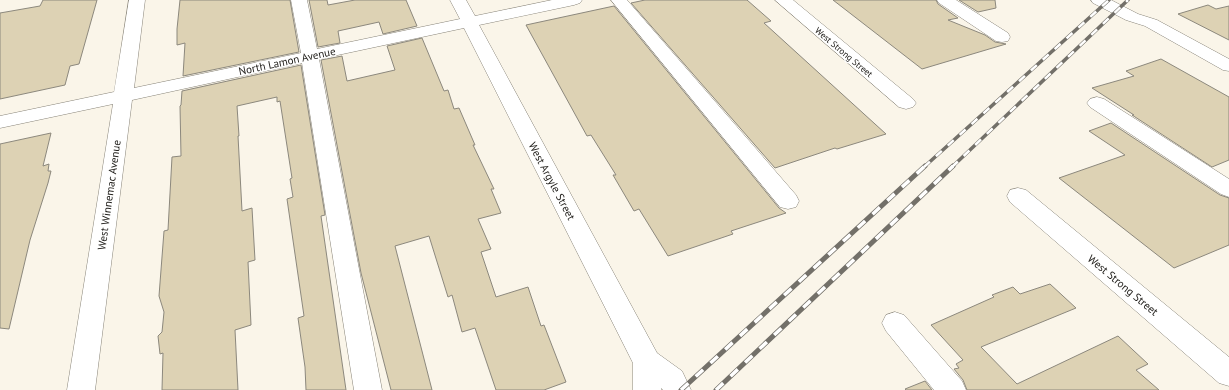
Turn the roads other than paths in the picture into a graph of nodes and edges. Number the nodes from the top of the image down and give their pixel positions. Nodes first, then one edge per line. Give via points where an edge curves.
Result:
1 (137, 0) edge
2 (299, 0) edge
3 (458, 0) edge
4 (574, 0) edge
5 (619, 0) edge
6 (783, 0) edge
7 (945, 0) edge
8 (1100, 0) edge
9 (1114, 0) edge
10 (470, 22) junction
11 (1151, 23) junction
12 (1002, 37) dead end
13 (310, 56) junction
14 (1229, 66) edge
15 (123, 96) junction
16 (906, 103) dead end
17 (1097, 103) dead end
18 (0, 122) edge
19 (1229, 189) edge
20 (1018, 196) dead end
21 (788, 201) dead end
22 (895, 323) dead end
23 (647, 362) junction
24 (1229, 374) edge
25 (81, 390) edge
26 (368, 390) edge
27 (646, 390) edge
28 (677, 390) edge
29 (952, 390) edge

1 - 15 street, West Winnemac Avenue
2 - 13 street
3 - 10 street, West Argyle Street
4 - 10 street, North Lamon Avenue
5 - 21 street
6 - 16 street, West Strong Street
7 - 12 street
8 - 11 street via 1132,17
9 - 11 street
10 - 13 street, North Lamon Avenue
10 - 23 street, West Argyle Street
11 - 14 street
13 - 15 street, North Lamon Avenue
13 - 26 street
15 - 18 street, North Lamon Avenue
15 - 25 street, West Winnemac Avenue
17 - 19 street
20 - 24 street, West Strong Street
22 - 29 street
23 - 27 street, West Argyle Street
23 - 28 street, West Argyle Street via 672,380

